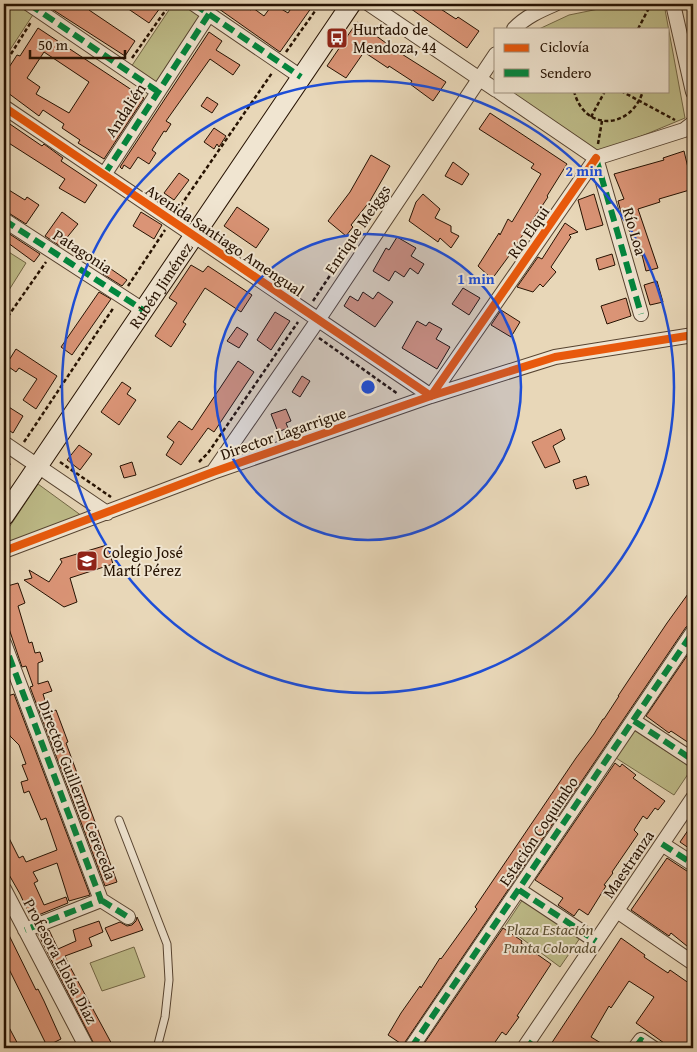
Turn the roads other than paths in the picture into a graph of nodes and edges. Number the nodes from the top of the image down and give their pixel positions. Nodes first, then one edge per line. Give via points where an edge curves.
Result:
1 (194, 4) edge
2 (351, 4) edge
3 (369, 4) edge
4 (554, 4) edge
5 (674, 4) edge
6 (34, 7) edge
7 (210, 14) junction
8 (515, 28) edge
9 (494, 57) edge
10 (301, 77) junction
11 (479, 78) junction
12 (494, 89) edge
13 (158, 92) junction
14 (498, 92) edge
15 (693, 92) edge
16 (4, 107) edge
17 (689, 126) edge
18 (596, 158) junction
19 (104, 175) junction
20 (4, 220) edge
21 (194, 236) junction
22 (143, 310) junction
23 (641, 314) dead end
24 (318, 320) junction
25 (693, 335) edge
26 (431, 396) junction
27 (4, 443) edge
28 (38, 466) junction
29 (213, 472) junction
30 (107, 513) junction
31 (4, 516) edge
32 (4, 551) edge
33 (693, 632) edge
34 (4, 643) edge
35 (6, 660) edge
36 (634, 721) junction
37 (693, 760) edge
38 (693, 798) edge
39 (119, 820) dead end
40 (662, 844) junction
41 (693, 864) edge
42 (4, 889) edge
43 (519, 890) junction
44 (101, 900) junction
45 (617, 911) junction
46 (128, 917) dead end
47 (24, 930) junction
48 (596, 941) junction
49 (693, 963) edge
50 (529, 1046) edge
51 (87, 1048) edge
52 (157, 1048) edge
53 (412, 1048) edge
54 (636, 1048) edge
55 (652, 1048) edge

1 - 7 street
2 - 10 main road, Rubén Jiménez
3 - 11 street
4 - 8 street
5 - 15 street
6 - 13 street
7 - 10 street
7 - 13 street, Andalién
9 - 11 street, Enrique Meiggs
10 - 21 main road, Rubén Jiménez
11 - 12 street
11 - 24 street, Enrique Meiggs
13 - 19 street, Andalién
14 - 18 street
16 - 19 street, Avenida Santiago Amengual
17 - 18 street
18 - 23 street, Río Loa
18 - 26 street, Río Elqui
19 - 21 street, Avenida Santiago Amengual
20 - 22 street, Patagonia
21 - 22 main road, Rubén Jiménez
21 - 24 street, Avenida Santiago Amengual
22 - 28 main road, Rubén Jiménez
24 - 26 street, Avenida Santiago Amengual
24 - 29 street, Enrique Meiggs
25 - 26 street, Director Lagarrigue via 555,357
26 - 29 street, Director Lagarrigue
27 - 28 street
28 - 30 street
28 - 31 main road, Rubén Jiménez
29 - 30 street, Director Lagarrigue
30 - 32 street, Director Lagarrigue
33 - 36 street, Estación Coquimbo
34 - 35 street, Director Guillermo Cereceda
35 - 44 street, Director Guillermo Cereceda
36 - 37 street
36 - 43 street, Estación Coquimbo
38 - 40 street, Maestranza
39 - 52 lane via 167,944 170,980
40 - 41 street
40 - 45 street, Maestranza
42 - 47 street, Profesora Eloísa Díaz
43 - 48 street
43 - 53 street, Estación Coquimbo
44 - 46 street
44 - 47 street, Director Guillermo Cereceda
45 - 48 street, Maestranza
45 - 49 street
47 - 51 street, Profesora Eloísa Díaz
48 - 50 street, Maestranza
54 - 55 street via 641,1040

